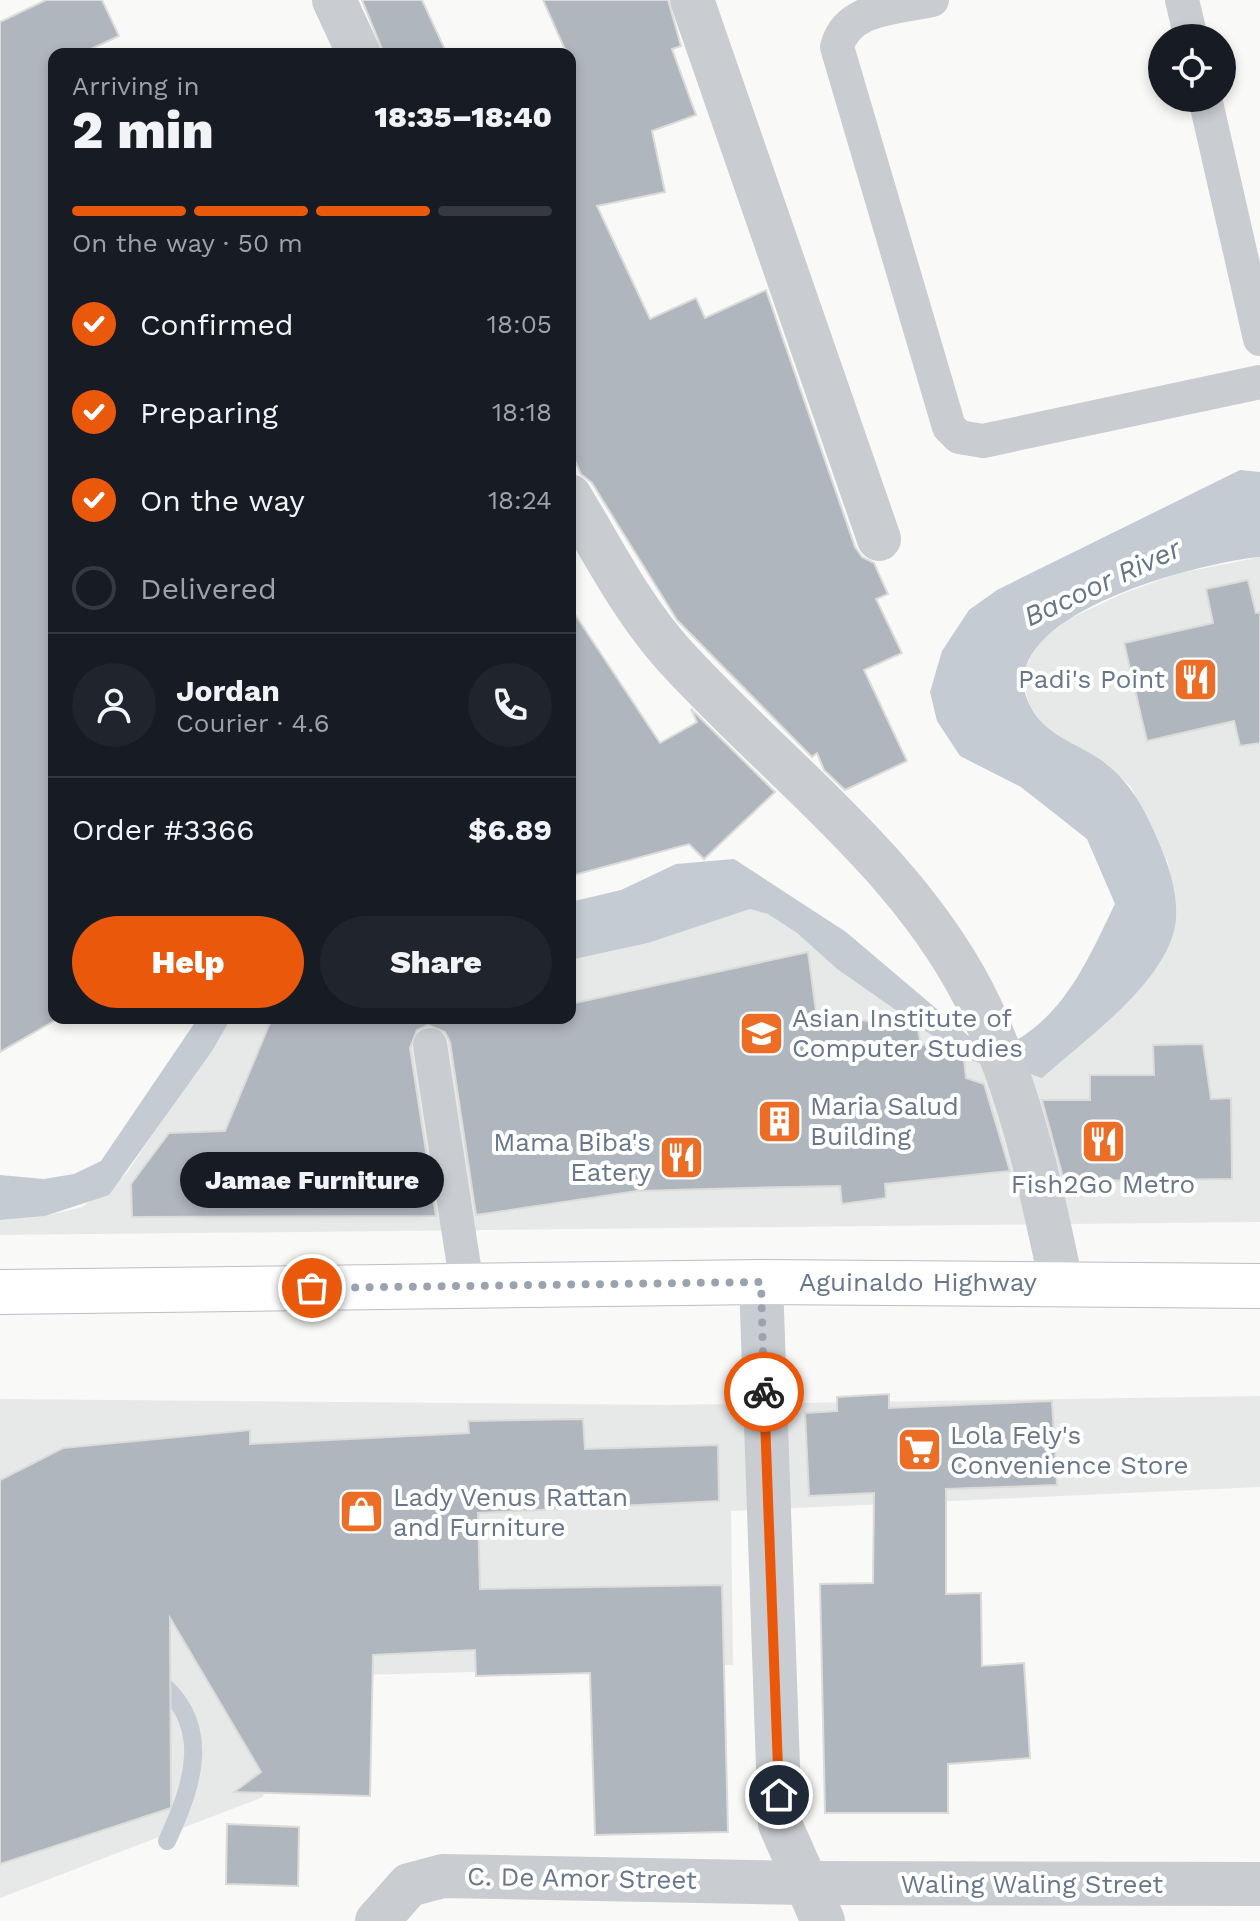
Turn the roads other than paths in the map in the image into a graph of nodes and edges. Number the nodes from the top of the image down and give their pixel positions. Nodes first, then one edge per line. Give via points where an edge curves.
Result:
1 (334, 0) edge
2 (692, 0) edge
3 (932, 0) edge
4 (1182, 0) edge
5 (1188, 24) edge
6 (356, 48) edge
7 (1208, 112) edge
8 (1260, 339) edge
9 (1260, 382) edge
10 (576, 506) edge
11 (879, 539) dead end
12 (430, 1045) dead end
13 (761, 1282) junction
14 (1061, 1282) junction
15 (467, 1286) junction
16 (1260, 1286) edge
17 (0, 1292) edge
18 (1260, 1884) edge
19 (813, 1902) edge
20 (377, 1921) edge

1 - 6 street
2 - 11 street
3 - 9 lane via 852,20 841,31 837,47 949,427 959,437 983,441
4 - 5 lane
7 - 8 lane
10 - 14 street via 672,652 899,885 973,993 1035,1155
12 - 15 lane
13 - 14 highway, Aguinaldo Highway
13 - 15 highway, Aguinaldo Highway
13 - 19 street via 780,1824
14 - 16 highway, Aguinaldo Highway
15 - 17 highway, Aguinaldo Highway
18 - 19 street, Waling Waling Street
19 - 20 street, C. De Amor Street via 443,1876 409,1885

